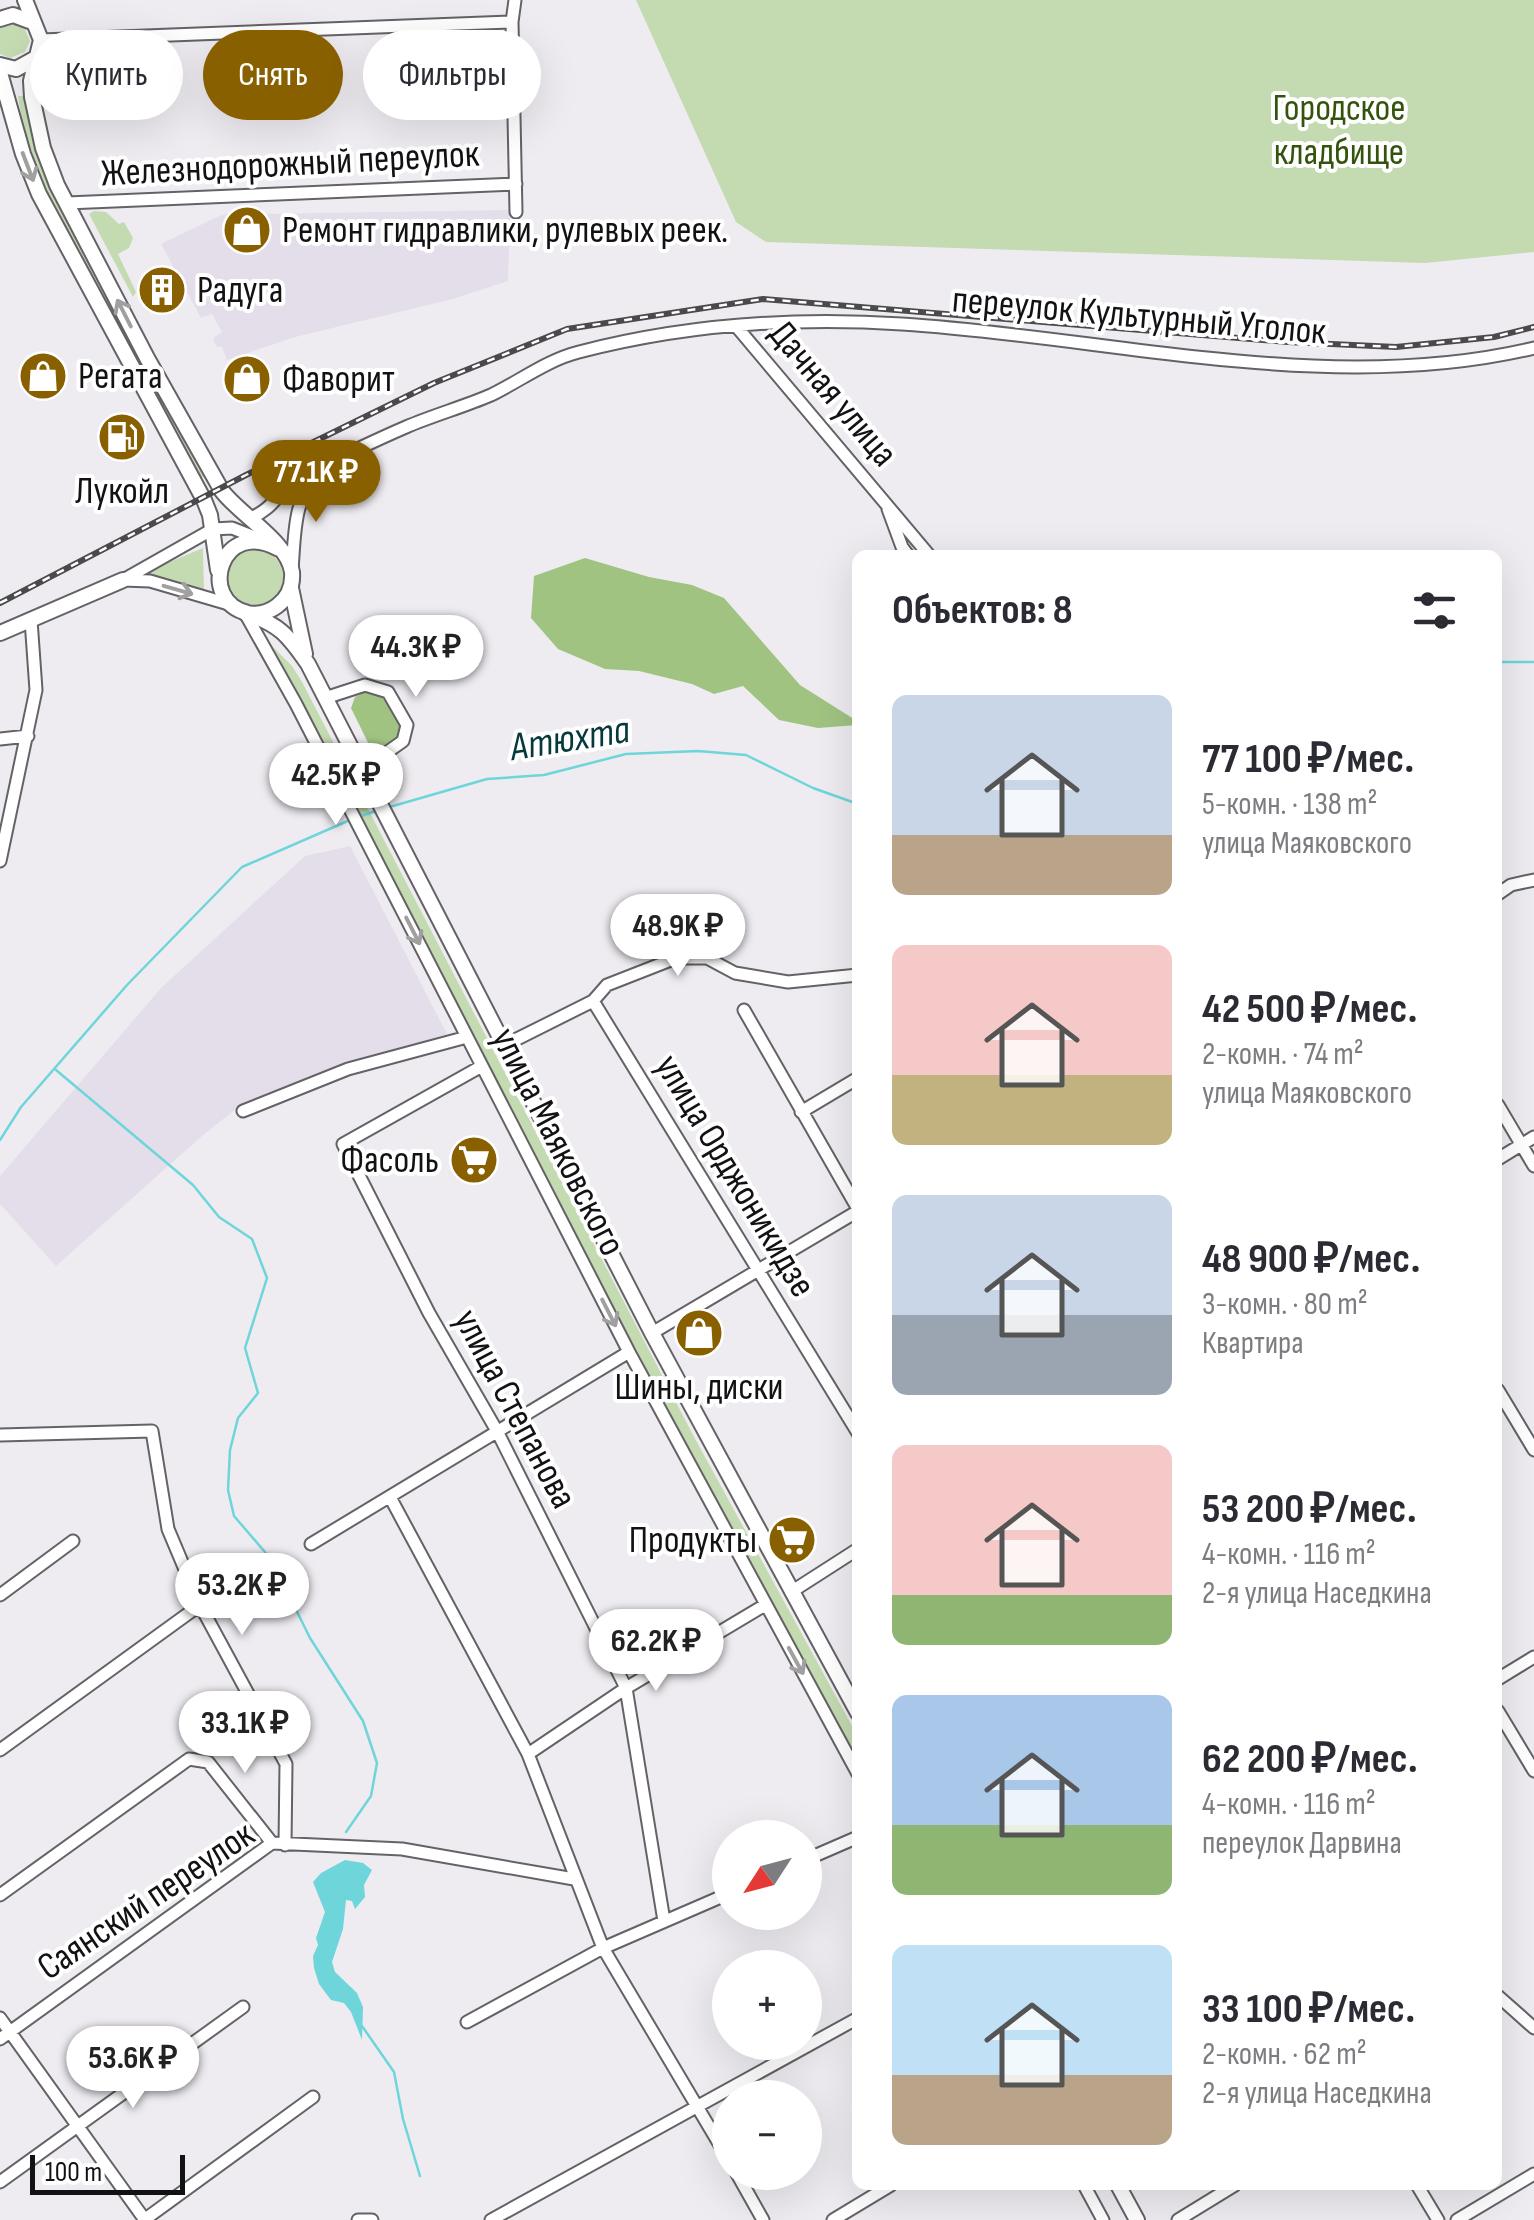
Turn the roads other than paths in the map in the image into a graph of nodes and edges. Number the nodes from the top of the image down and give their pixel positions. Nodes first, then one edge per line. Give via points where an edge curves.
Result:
1 (3, 0) edge
2 (24, 0) edge
3 (515, 0) edge
4 (0, 17) edge
5 (512, 22) junction
6 (36, 30) edge
7 (37, 30) edge
8 (168, 30) edge
9 (30, 61) edge
10 (0, 64) edge
11 (0, 73) edge
12 (37, 120) edge
13 (516, 184) junction
14 (67, 203) junction
15 (516, 212) dead end
16 (736, 326) junction
17 (1534, 348) edge
18 (323, 466) junction
19 (884, 500) junction
20 (249, 520) junction
21 (213, 529) junction
22 (273, 546) junction
23 (905, 550) edge
24 (925, 550) edge
25 (122, 580) junction
26 (219, 580) junction
27 (291, 581) junction
28 (239, 609) junction
29 (31, 620) junction
30 (0, 634) edge
31 (308, 664) junction
32 (325, 698) junction
33 (28, 736) junction
34 (0, 740) edge
35 (365, 775) junction
36 (0, 860) edge
37 (1534, 880) edge
38 (1502, 891) edge
39 (852, 976) edge
40 (593, 1001) junction
41 (744, 1010) dead end
42 (467, 1037) junction
43 (505, 1045) junction
44 (482, 1066) junction
45 (852, 1082) edge
46 (243, 1111) dead end
47 (801, 1112) junction
48 (1502, 1112) edge
49 (1534, 1137) edge
50 (1521, 1145) junction
51 (1502, 1157) edge
52 (1534, 1166) edge
53 (852, 1200) edge
54 (852, 1214) edge
55 (758, 1271) junction
56 (652, 1334) junction
57 (630, 1352) junction
58 (1502, 1397) edge
59 (852, 1423) edge
60 (497, 1431) junction
61 (0, 1435) edge
62 (1534, 1450) edge
63 (390, 1497) junction
64 (73, 1541) dead end
65 (310, 1544) dead end
66 (852, 1553) edge
67 (791, 1592) junction
68 (0, 1595) edge
69 (200, 1605) junction
70 (765, 1605) junction
71 (1534, 1657) edge
72 (1502, 1677) edge
73 (626, 1688) junction
74 (852, 1703) edge
75 (1502, 1718) edge
76 (0, 1750) edge
77 (528, 1754) junction
78 (852, 1763) edge
79 (1534, 1771) edge
80 (852, 1840) edge
81 (279, 1844) junction
82 (822, 1853) edge
83 (574, 1879) junction
84 (0, 1895) edge
85 (712, 1901) edge
86 (664, 1922) junction
87 (603, 1948) junction
88 (1502, 2000) edge
89 (243, 2007) dead end
90 (0, 2018) edge
91 (852, 2021) edge
92 (467, 2022) dead end
93 (1534, 2028) edge
94 (5, 2035) edge
95 (313, 2098) dead end
96 (698, 2106) junction
97 (77, 2126) junction
98 (712, 2130) edge
99 (1534, 2174) edge
100 (0, 2182) edge
101 (746, 2190) edge
102 (883, 2190) edge
103 (1087, 2190) edge
104 (1121, 2190) edge
105 (1228, 2190) edge
106 (1420, 2190) edge
107 (144, 2220) edge
108 (358, 2220) edge
109 (372, 2220) edge
110 (492, 2220) edge
111 (763, 2220) edge
112 (833, 2220) edge
113 (1103, 2220) edge
114 (1137, 2220) edge
115 (1178, 2220) edge
116 (1438, 2220) edge
117 (1458, 2220) edge

1 - 4 main road
2 - 7 main road
3 - 5 street
4 - 6 main road via 23,16
5 - 8 street
5 - 13 street
9 - 10 main road via 16,69
11 -> 21 main road via 38,194 204,500
12 - 14 main road
13 - 14 street, Железнодорожный переулок
13 - 15 street
20 -> 14 main road via 198,451
16 - 17 street, переулок Культурный Уголок via 903,324 1328,368 1433,363
16 - 18 street via 577,352
16 - 19 street, Дачная улица
18 - 20 street via 296,478 275,504
18 - 27 street via 301,496
19 - 23 street, Дачная улица
19 - 24 street, Дачная улица
20 - 22 main road
21 - 22 street via 232,528
21 - 25 street
21 - 26 main road
22 - 26 main road via 238,544 227,554
22 - 27 main road via 288,560
25 -> 28 street via 150,581
25 - 29 main road
26 - 28 main road
27 - 28 main road via 272,610
27 - 31 main road, улица Маяковского
28 - 31 main road, улица Маяковского via 276,624
28 -> 42 street, улица Маяковского
29 - 30 main road
29 - 33 street via 36,690
31 - 32 main road, улица Маяковского
32 - 35 main road, улица Маяковского
32 - 35 street via 366,685 388,692 406,725 403,741
33 - 34 street
33 - 36 street
35 - 43 main road, улица Маяковского
37 - 38 street
39 - 40 street via 788,982 736,973 707,958 676,958 607,984
40 - 43 street
40 - 55 street, улица Орджоникидзе
41 - 47 street
42 - 44 street, улица Маяковского
42 - 46 street via 348,1069
43 - 56 main road, улица Маяковского
44 -> 57 street, улица Маяковского
44 - 60 street, улица Степанова via 343,1144
45 - 47 street
47 - 53 street
48 - 50 street
49 - 50 street
50 - 51 street
50 - 52 street
54 - 55 street
55 - 56 street
55 - 59 street, улица Орджоникидзе
56 - 67 main road, улица Маяковского
57 - 60 street
57 - 70 street, улица Маяковского
58 - 62 street
60 - 63 street
60 - 73 street, улица Степанова
61 - 69 street via 152,1431 168,1529
63 - 65 street
63 - 77 street
64 - 68 street
66 - 67 street
67 - 74 main road, улица Маяковского
69 - 76 street
69 - 81 street via 286,1764
70 - 73 street
70 -> 78 street, улица Маяковского
71 - 72 street
73 - 77 street
73 - 86 street, улица Степанова
75 - 79 street
77 - 83 street
80 - 82 street
81 - 83 street, Саянский переулок via 402,1849
81 - 84 street via 208,1762 189,1759
81 - 94 street, Саянский переулок
83 - 87 street
85 - 86 street
86 - 87 street
87 - 92 street
87 - 96 street
88 - 93 street
89 - 97 street
90 - 94 street
91 - 96 street
94 - 97 street
95 - 107 street
96 - 98 street
96 - 110 street
97 - 100 street
97 - 107 street
99 - 117 street
101 - 111 street
102 - 112 street
103 - 113 street
104 - 114 main road
105 - 115 street
106 - 116 street
108 - 109 street

